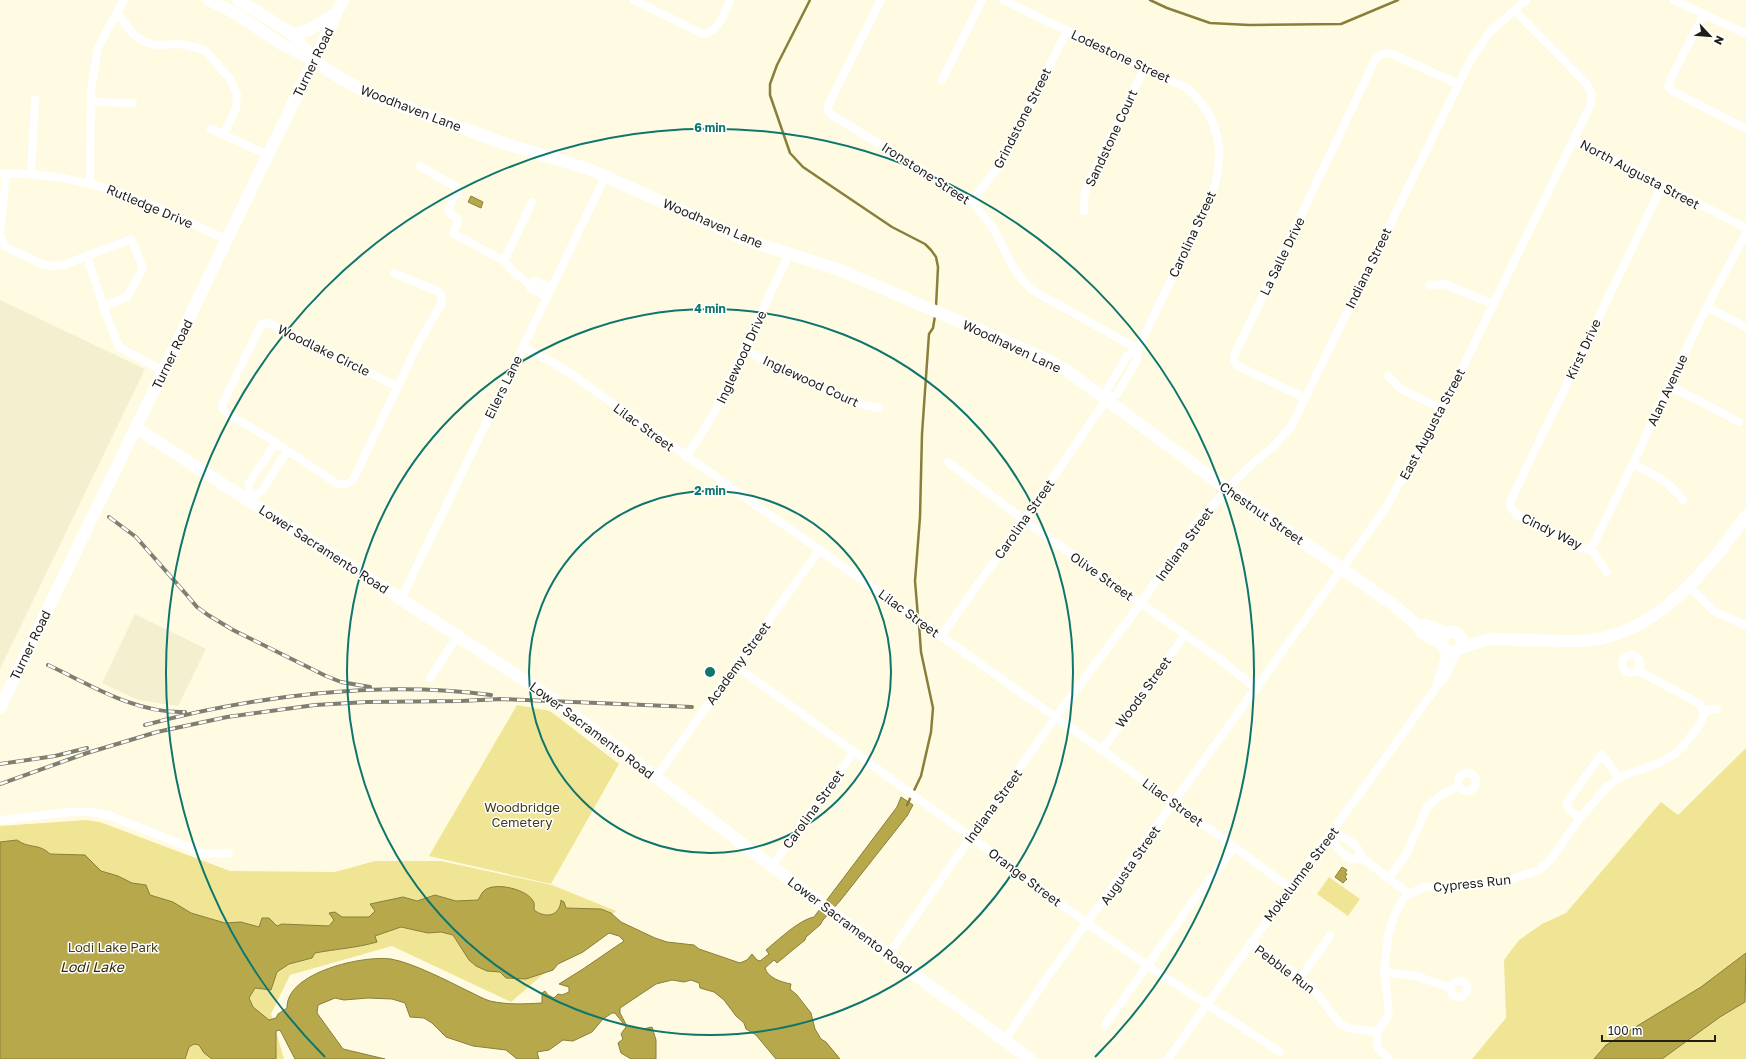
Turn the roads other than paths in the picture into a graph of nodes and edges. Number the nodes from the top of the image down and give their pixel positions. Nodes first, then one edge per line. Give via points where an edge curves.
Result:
1 (124, 0) edge
2 (209, 0) edge
3 (238, 0) edge
4 (634, 0) edge
5 (730, 0) edge
6 (881, 0) edge
7 (982, 0) edge
8 (1003, 0) edge
9 (1526, 0) edge
10 (1674, 0) edge
11 (340, 5) edge
12 (1515, 10) junction
13 (117, 13) junction
14 (1704, 14) junction
15 (1067, 30) junction
16 (293, 34) junction
17 (1746, 34) edge
18 (314, 60) junction
19 (1145, 67) junction
20 (942, 80) dead end
21 (1458, 84) junction
22 (35, 100) dead end
23 (91, 102) junction
24 (133, 103) dead end
25 (211, 129) dead end
26 (1746, 129) edge
27 (224, 134) junction
28 (1217, 136) joint
29 (1573, 139) junction
30 (268, 155) junction
31 (420, 166) dead end
32 (3, 174) edge
33 (31, 174) junction
34 (606, 175) junction
35 (90, 184) junction
36 (1662, 186) junction
37 (972, 201) junction
38 (532, 202) dead end
39 (1084, 211) dead end
40 (1746, 228) edge
41 (0, 233) edge
42 (1746, 233) edge
43 (0, 237) edge
44 (227, 240) junction
45 (789, 254) junction
46 (87, 256) junction
47 (504, 261) junction
48 (394, 273) dead end
49 (529, 284) junction
50 (1430, 285) dead end
51 (551, 288) junction
52 (548, 296) junction
53 (1493, 304) junction
54 (103, 306) junction
55 (1707, 307) junction
56 (1746, 327) edge
57 (523, 347) junction
58 (1138, 348) junction
59 (744, 350) junction
60 (163, 371) junction
61 (1388, 376) dead end
62 (1669, 385) junction
63 (398, 387) junction
64 (1304, 398) junction
65 (1106, 400) junction
66 (879, 408) dead end
67 (1442, 409) junction
68 (1739, 422) dead end
69 (136, 428) junction
70 (276, 444) junction
71 (287, 451) junction
72 (686, 457) junction
73 (948, 462) dead end
74 (1633, 464) junction
75 (1226, 489) junction
76 (248, 500) junction
77 (1683, 500) dead end
78 (1515, 512) joint
79 (1746, 516) edge
80 (1024, 520) junction
81 (1590, 548) junction
82 (820, 549) junction
83 (1343, 569) junction
84 (1607, 572) dead end
85 (1689, 586) junction
86 (401, 599) junction
87 (1141, 604) junction
88 (1418, 626) junction
89 (1746, 626) edge
90 (1446, 633) junction
91 (1460, 634) junction
92 (1185, 635) junction
93 (458, 636) junction
94 (941, 636) junction
95 (1487, 640) junction
96 (1444, 648) junction
97 (1460, 649) junction
98 (736, 666) junction
99 (1637, 670) dead end
100 (430, 678) dead end
101 (1257, 689) junction
102 (1435, 689) junction
103 (0, 708) edge
104 (1717, 709) dead end
105 (1703, 711) junction
106 (1055, 718) junction
107 (1102, 750) junction
108 (854, 752) junction
109 (656, 777) junction
110 (1619, 778) junction
111 (1459, 786) dead end
112 (1174, 802) junction
113 (1580, 818) junction
114 (0, 820) edge
115 (1330, 835) junction
116 (971, 837) junction
117 (1234, 846) junction
118 (229, 853) dead end
119 (1362, 858) junction
120 (772, 866) junction
121 (1389, 878) junction
122 (1290, 888) junction
123 (1410, 894) junction
124 (1088, 924) junction
125 (1330, 936) dead end
126 (1250, 942) junction
127 (888, 955) junction
128 (1148, 966) junction
129 (1384, 972) junction
130 (1300, 978) junction
131 (1451, 988) dead end
132 (1206, 1005) junction
133 (1105, 1025) dead end
134 (1377, 1032) junction
135 (1004, 1041) junction
136 (1280, 1052) dead end
137 (1030, 1059) edge
138 (1168, 1059) edge
139 (1389, 1059) edge

1 - 13 street
2 - 18 main road via 235,13 278,42
3 - 16 main road
4 - 5 street via 703,34 711,33 716,28
6 - 37 street, Ironstone Street via 828,105 828,111
7 - 20 street
8 - 15 street, Lodestone Street
9 - 12 street, Indiana Street
10 - 14 street
11 - 16 main road via 311,30
11 - 18 main road, Turner Road
12 - 21 street, Indiana Street via 1489,33
12 - 29 street, North Augusta Street via 1587,84 1592,95 1590,106
13 - 23 street via 98,47
13 - 27 street via 132,34 143,41 156,45 181,44 205,50 230,79 237,94 236,108
14 - 17 street
14 - 26 street via 1668,87
15 - 19 street, Lodestone Street
15 - 37 street, Grindstone Street via 997,168
16 - 18 main road
18 - 30 main road, Turner Road
18 - 34 main road, Woodhaven Lane via 370,94 500,142
19 - 28 street, Lodestone Street via 1187,88 1195,95 1205,108
19 - 39 street, Sandstone Court via 1086,188
21 - 64 street, Indiana Street
21 - 64 street, La Salle Drive via 1386,52 1375,60 1234,356 1238,366
22 - 33 street
23 - 24 street
23 - 35 street
25 - 27 street
27 - 30 street
28 - 58 street, Carolina Street via 1220,164 1212,194
29 - 36 street, North Augusta Street
29 - 53 street, East Augusta Street
30 - 44 main road, Turner Road
31 - 47 street via 456,186 458,190 448,210 458,219 453,233
32 - 33 street, Rutledge Drive
32 - 41 street
33 - 35 street, Rutledge Drive
34 - 45 main road, Woodhaven Lane via 746,240
34 - 51 street, Eilers Lane
35 - 44 street, Rutledge Drive via 115,190 145,202
36 - 40 street, North Augusta Street
36 - 78 street, Kirst Drive via 1511,498 1511,508
37 - 58 street, Ironstone Street via 995,232 1013,267 1029,286 1048,300
38 - 47 street
42 - 55 street, Alan Avenue
43 - 46 street via 6,248 42,264 64,265
44 - 60 main road, Turner Road
45 - 59 street, Inglewood Drive
45 - 65 main road, Woodhaven Lane via 840,270 1046,359 1069,372
46 - 54 street
46 - 54 street via 131,239 143,268 127,297
47 - 49 street
48 - 63 street, Woodlake Circle via 437,291 442,303 418,344
49 - 51 street via 534,281
49 - 52 street via 531,289
50 - 53 street via 1445,284
51 - 52 street, Eilers Lane
52 - 57 street, Eilers Lane
53 - 67 street, East Augusta Street
54 - 60 street via 122,350
55 - 56 street
55 - 62 street, Alan Avenue
57 - 72 street, Lilac Street via 562,368
57 - 86 street, Eilers Lane
58 - 65 street, Carolina Street via 1128,356 1116,375 1108,388
59 - 66 street, Inglewood Court via 860,404
59 - 72 street, Inglewood Drive via 713,415
60 - 69 main road, Turner Road
61 - 67 street via 1401,389
62 - 68 street
62 - 74 street, Alan Avenue
63 - 70 street, Woodlake Circle via 268,323 262,324 222,405 229,415
63 - 71 street, Woodlake Circle via 349,484 336,483
64 - 75 street, Indiana Street via 1291,427 1274,446
65 - 75 main road, Chestnut Street
65 - 80 street, Carolina Street
67 - 83 street, East Augusta Street via 1385,509
69 - 76 main road, Lower Sacramento Road
69 - 103 main road, Turner Road
70 - 71 street, Woodlake Circle
70 - 76 street via 249,483
71 - 76 street via 262,491
72 - 82 street, Lilac Street
73 - 80 street, Olive Street
74 - 77 street via 1666,481
74 - 81 street, Alan Avenue
75 - 83 main road, Chestnut Street
75 - 87 street, Indiana Street via 1195,525
76 - 86 main road, Lower Sacramento Road
78 - 81 street, Cindy Way via 1520,517 1584,549
79 - 85 main road
80 - 87 street, Olive Street
80 - 94 street, Carolina Street
81 - 84 street
82 - 94 street, Lilac Street
82 - 98 street, Academy Street
83 - 88 main road, Chestnut Street
83 - 101 street, East Augusta Street
85 - 89 street via 1714,610
85 - 95 main road via 1648,618 1613,636 1578,640
86 - 93 main road, Lower Sacramento Road
87 - 92 street, Olive Street
87 - 106 street, Indiana Street
88 - 90 main road, Chestnut Street via 1426,625
88 - 96 main road, Chestnut Street via 1421,632
90 - 91 main road
90 - 96 main road via 1442,640
91 - 95 main road
91 - 97 main road via 1463,641
92 - 101 street, Olive Street
92 - 107 street, Woods Street
93 - 100 street
93 - 109 main road, Lower Sacramento Road via 556,701
94 - 106 street, Lilac Street
95 - 97 main road
96 - 97 main road via 1452,652
96 - 102 street, Mokelumne Street via 1442,668
97 - 102 street, Mokelumne Street via 1442,682
98 - 108 street, Orange Street
98 - 109 street, Academy Street
99 - 105 street via 1698,702
101 - 112 street, Augusta Street
102 - 115 street, Mokelumne Street
104 - 105 street
105 - 110 street, Cypress Run via 1701,722 1675,754
106 - 107 street, Lilac Street
106 - 116 street, Indiana Street
107 - 112 street, Lilac Street
108 - 116 street, Orange Street
108 - 120 street, Carolina Street
109 - 120 main road, Lower Sacramento Road
110 - 113 street, Cypress Run via 1603,791
110 - 113 street via 1602,754 1567,802 1569,809
111 - 121 street via 1432,801 1406,855
112 - 117 street, Lilac Street
112 - 124 street, Augusta Street
113 - 123 street, Cypress Run via 1550,860 1534,872 1509,881 1430,886
114 - 118 street via 91,812 111,816 203,853
115 - 119 street via 1350,842 1358,848
115 - 119 street via 1350,859
115 - 122 street, Mokelumne Street
116 - 124 street, Orange Street
116 - 127 street, Indiana Street
117 - 122 street, Lilac Street
117 - 128 street
119 - 121 street
120 - 127 main road, Lower Sacramento Road
121 - 123 street
122 - 126 street, Mokelumne Street
123 - 129 street, Cypress Run via 1399,906 1392,920
124 - 128 street, Orange Street
124 - 135 street, Augusta Street
125 - 130 street
126 - 130 street, Pebble Run
126 - 132 street, Mokelumne Street
127 - 135 main road, Lower Sacramento Road
128 - 132 street, Orange Street
128 - 133 street
129 - 131 street via 1416,976
129 - 134 street, Cypress Run via 1389,1011
130 - 134 street, Pebble Run via 1321,996 1340,1024 1349,1028
132 - 136 street, Orange Street
132 - 138 street, Mokelumne Street
134 - 139 street via 1377,1047
135 - 137 main road, Lower Sacramento Road

